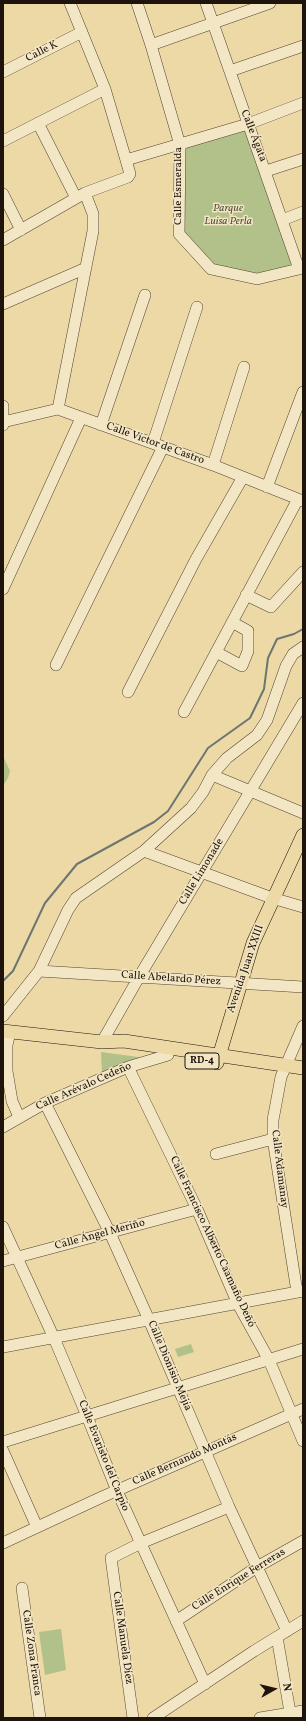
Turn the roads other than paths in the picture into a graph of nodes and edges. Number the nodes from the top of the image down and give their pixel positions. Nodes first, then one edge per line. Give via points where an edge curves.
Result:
1 (70, 3) edge
2 (137, 3) edge
3 (206, 3) edge
4 (270, 3) edge
5 (213, 23) junction
6 (82, 32) junction
7 (151, 45) junction
8 (303, 46) edge
9 (230, 71) junction
10 (3, 72) edge
11 (105, 89) junction
12 (303, 103) edge
13 (38, 123) junction
14 (248, 124) junction
15 (3, 141) edge
16 (180, 145) junction
17 (303, 159) edge
18 (126, 160) junction
19 (266, 171) junction
20 (80, 196) junction
21 (4, 197) edge
22 (303, 212) edge
23 (282, 220) junction
24 (21, 230) junction
25 (3, 240) edge
26 (86, 268) junction
27 (301, 269) edge
28 (145, 295) dead end
29 (3, 304) edge
30 (197, 308) dead end
31 (244, 368) dead end
32 (303, 392) edge
33 (3, 406) edge
34 (58, 409) junction
35 (81, 418) junction
36 (3, 423) edge
37 (101, 425) junction
38 (158, 445) junction
39 (213, 465) junction
40 (243, 476) junction
41 (267, 487) junction
42 (300, 500) edge
43 (303, 572) edge
44 (3, 588) edge
45 (246, 595) junction
46 (232, 622) junction
47 (303, 647) edge
48 (216, 652) junction
49 (56, 665) dead end
50 (128, 692) dead end
51 (303, 703) edge
52 (184, 712) dead end
53 (212, 775) junction
54 (250, 791) junction
55 (303, 813) edge
56 (303, 835) edge
57 (144, 851) junction
58 (202, 872) junction
59 (272, 898) junction
60 (303, 907) edge
61 (39, 971) junction
62 (139, 977) junction
63 (240, 984) junction
64 (303, 987) edge
65 (3, 1016) edge
66 (303, 1026) edge
67 (6, 1032) edge
68 (102, 1042) junction
69 (168, 1055) junction
70 (218, 1059) junction
71 (128, 1067) junction
72 (303, 1068) edge
73 (284, 1070) junction
74 (303, 1075) edge
75 (45, 1103) junction
76 (18, 1117) junction
77 (3, 1127) edge
78 (273, 1139) junction
79 (216, 1154) dead end
80 (197, 1209) junction
81 (3, 1227) edge
82 (110, 1233) junction
83 (16, 1258) junction
84 (3, 1261) edge
85 (300, 1292) edge
86 (238, 1304) junction
87 (149, 1320) junction
88 (54, 1338) junction
89 (3, 1346) edge
90 (303, 1349) edge
91 (269, 1360) junction
92 (179, 1388) junction
93 (303, 1409) edge
94 (292, 1414) junction
95 (87, 1416) junction
96 (303, 1441) edge
97 (3, 1442) edge
98 (3, 1451) edge
99 (205, 1452) junction
100 (117, 1491) junction
101 (229, 1507) junction
102 (38, 1527) junction
103 (303, 1541) edge
104 (3, 1543) edge
105 (141, 1543) junction
106 (257, 1567) junction
107 (22, 1588) dead end
108 (176, 1621) junction
109 (303, 1621) edge
110 (287, 1631) junction
111 (277, 1637) junction
112 (205, 1684) junction
113 (303, 1711) edge
114 (291, 1715) edge
115 (40, 1718) edge
116 (133, 1718) edge
117 (153, 1718) edge
118 (260, 1718) edge

1 - 6 street
2 - 7 street, Calle Esmeralda
3 - 5 street, Calle Ágata
4 - 5 street
5 - 7 street
5 - 9 street, Calle Ágata
6 - 10 street, Calle K
6 - 11 street
7 - 16 street, Calle Esmeralda
8 - 9 street
9 - 14 street, Calle Ágata
11 - 13 street
11 - 18 street
12 - 14 street
13 - 15 street
13 - 20 street
14 - 16 street
14 - 19 street, Calle Ágata
16 - 18 street
16 - 27 street, Calle Esmeralda via 179,234 211,269 257,279
17 - 19 street
18 - 20 street via 130,174 128,177
19 - 23 street, Calle Ágata
20 - 24 street
20 - 26 street via 93,214 94,222
21 - 24 street
22 - 23 street
23 - 27 street, Calle Ágata
24 - 25 street
26 - 29 street
26 - 34 street
28 - 37 street
30 - 38 street
31 - 39 street
32 - 41 street
33 - 36 street
34 - 35 street, Calle Víctor de Castro
34 - 36 street
35 - 37 street, Calle Víctor de Castro
35 - 44 street
37 - 38 street, Calle Víctor de Castro
38 - 39 street, Calle Víctor de Castro
38 - 49 street
39 - 40 street, Calle Víctor de Castro
40 - 41 street, Calle Víctor de Castro
40 - 50 street via 196,559
41 - 42 street, Calle Víctor de Castro
42 - 45 street
43 - 45 street via 271,607
45 - 46 street
46 - 48 street
46 - 48 street via 248,631 248,651 242,666
47 - 53 street via 294,654 286,666 267,720 256,735 226,758
48 - 52 street
51 - 54 street, Calle Limonade
53 - 54 street
53 - 57 street via 191,808
54 - 55 street
54 - 58 street, Calle Limonade
56 - 59 main road, Avenida Juan XXIII
57 - 58 street
57 - 61 street via 76,898
58 - 59 street
58 - 62 street, Calle Limonade
59 - 60 street
59 - 63 main road, Avenida Juan XXIII via 253,943
61 - 62 street, Calle Abelardo Pérez
61 - 65 street
62 - 63 street, Calle Abelardo Pérez
62 - 68 street, Calle Limonade
63 - 64 street, Calle Abelardo Pérez
63 - 70 main road, Avenida Juan XXIII
66 - 73 street, Calle Adamanay
67 - 68 main road, RD-4
67 - 76 street via 7,1071 12,1101
68 - 69 main road, RD-4
68 - 70 main road, RD-4 via 124,1041
69 - 70 main road, RD-4
69 - 71 street, Calle Arévalo Cedeño
70 - 73 main road, RD-4
71 - 75 street, Calle Arévalo Cedeño
71 - 80 street, Calle Francisco Alberto Caamaño Deñó
72 - 73 main road, RD-4
73 - 74 main road, RD-4
73 - 78 street, Calle Adamanay via 274,1117
75 - 76 street, Calle Arévalo Cedeño
75 - 82 street, Calle Dionisio Mejía
76 - 77 street, Calle Arévalo Cedeño
78 - 79 street
78 - 85 street, Calle Adamanay
80 - 82 street, Calle Ángel Meriño
80 - 86 street, Calle Francisco Alberto Caamaño Deñó
81 - 83 street, Calle Evaristo del Carpio
82 - 83 street, Calle Ángel Meriño
82 - 87 street, Calle Dionisio Mejía
83 - 84 street, Calle Ángel Meriño
83 - 88 street, Calle Evaristo del Carpio
85 - 86 street
86 - 87 street
86 - 91 street, Calle Francisco Alberto Caamaño Deñó
87 - 88 street
87 - 92 street, Calle Dionisio Mejía
88 - 89 street
88 - 95 street, Calle Evaristo del Carpio
90 - 91 street
91 - 92 street
91 - 94 street, Calle Francisco Alberto Caamaño Deñó
92 - 95 street
92 - 99 street, Calle Dionisio Mejía
93 - 94 street, Calle Bernando Montás
94 - 96 street, Calle Francisco Alberto Caamaño Deñó
94 - 99 street, Calle Bernando Montás
95 - 97 street
95 - 100 street, Calle Evaristo del Carpio
98 - 102 street
99 - 100 street, Calle Bernando Montás
99 - 101 street, Calle Dionisio Mejía
100 - 102 street, Calle Bernando Montás
100 - 105 street, Calle Evaristo del Carpio
101 - 105 street
101 - 106 street, Calle Dionisio Mejía
102 - 104 street, Calle Bernando Montás
103 - 106 street, Calle Enrique Ferreras
105 - 108 street, Calle Evaristo del Carpio
105 - 116 street, Calle Manuela Díez via 111,1558
106 - 108 street, Calle Enrique Ferreras
106 - 110 street, Calle Dionisio Mejía
107 - 115 street, Calle Zona Franca
108 - 112 street, Calle Evaristo del Carpio
109 - 110 street
110 - 111 street
111 - 112 street
111 - 114 street
112 - 117 street
113 - 114 street
114 - 118 street

